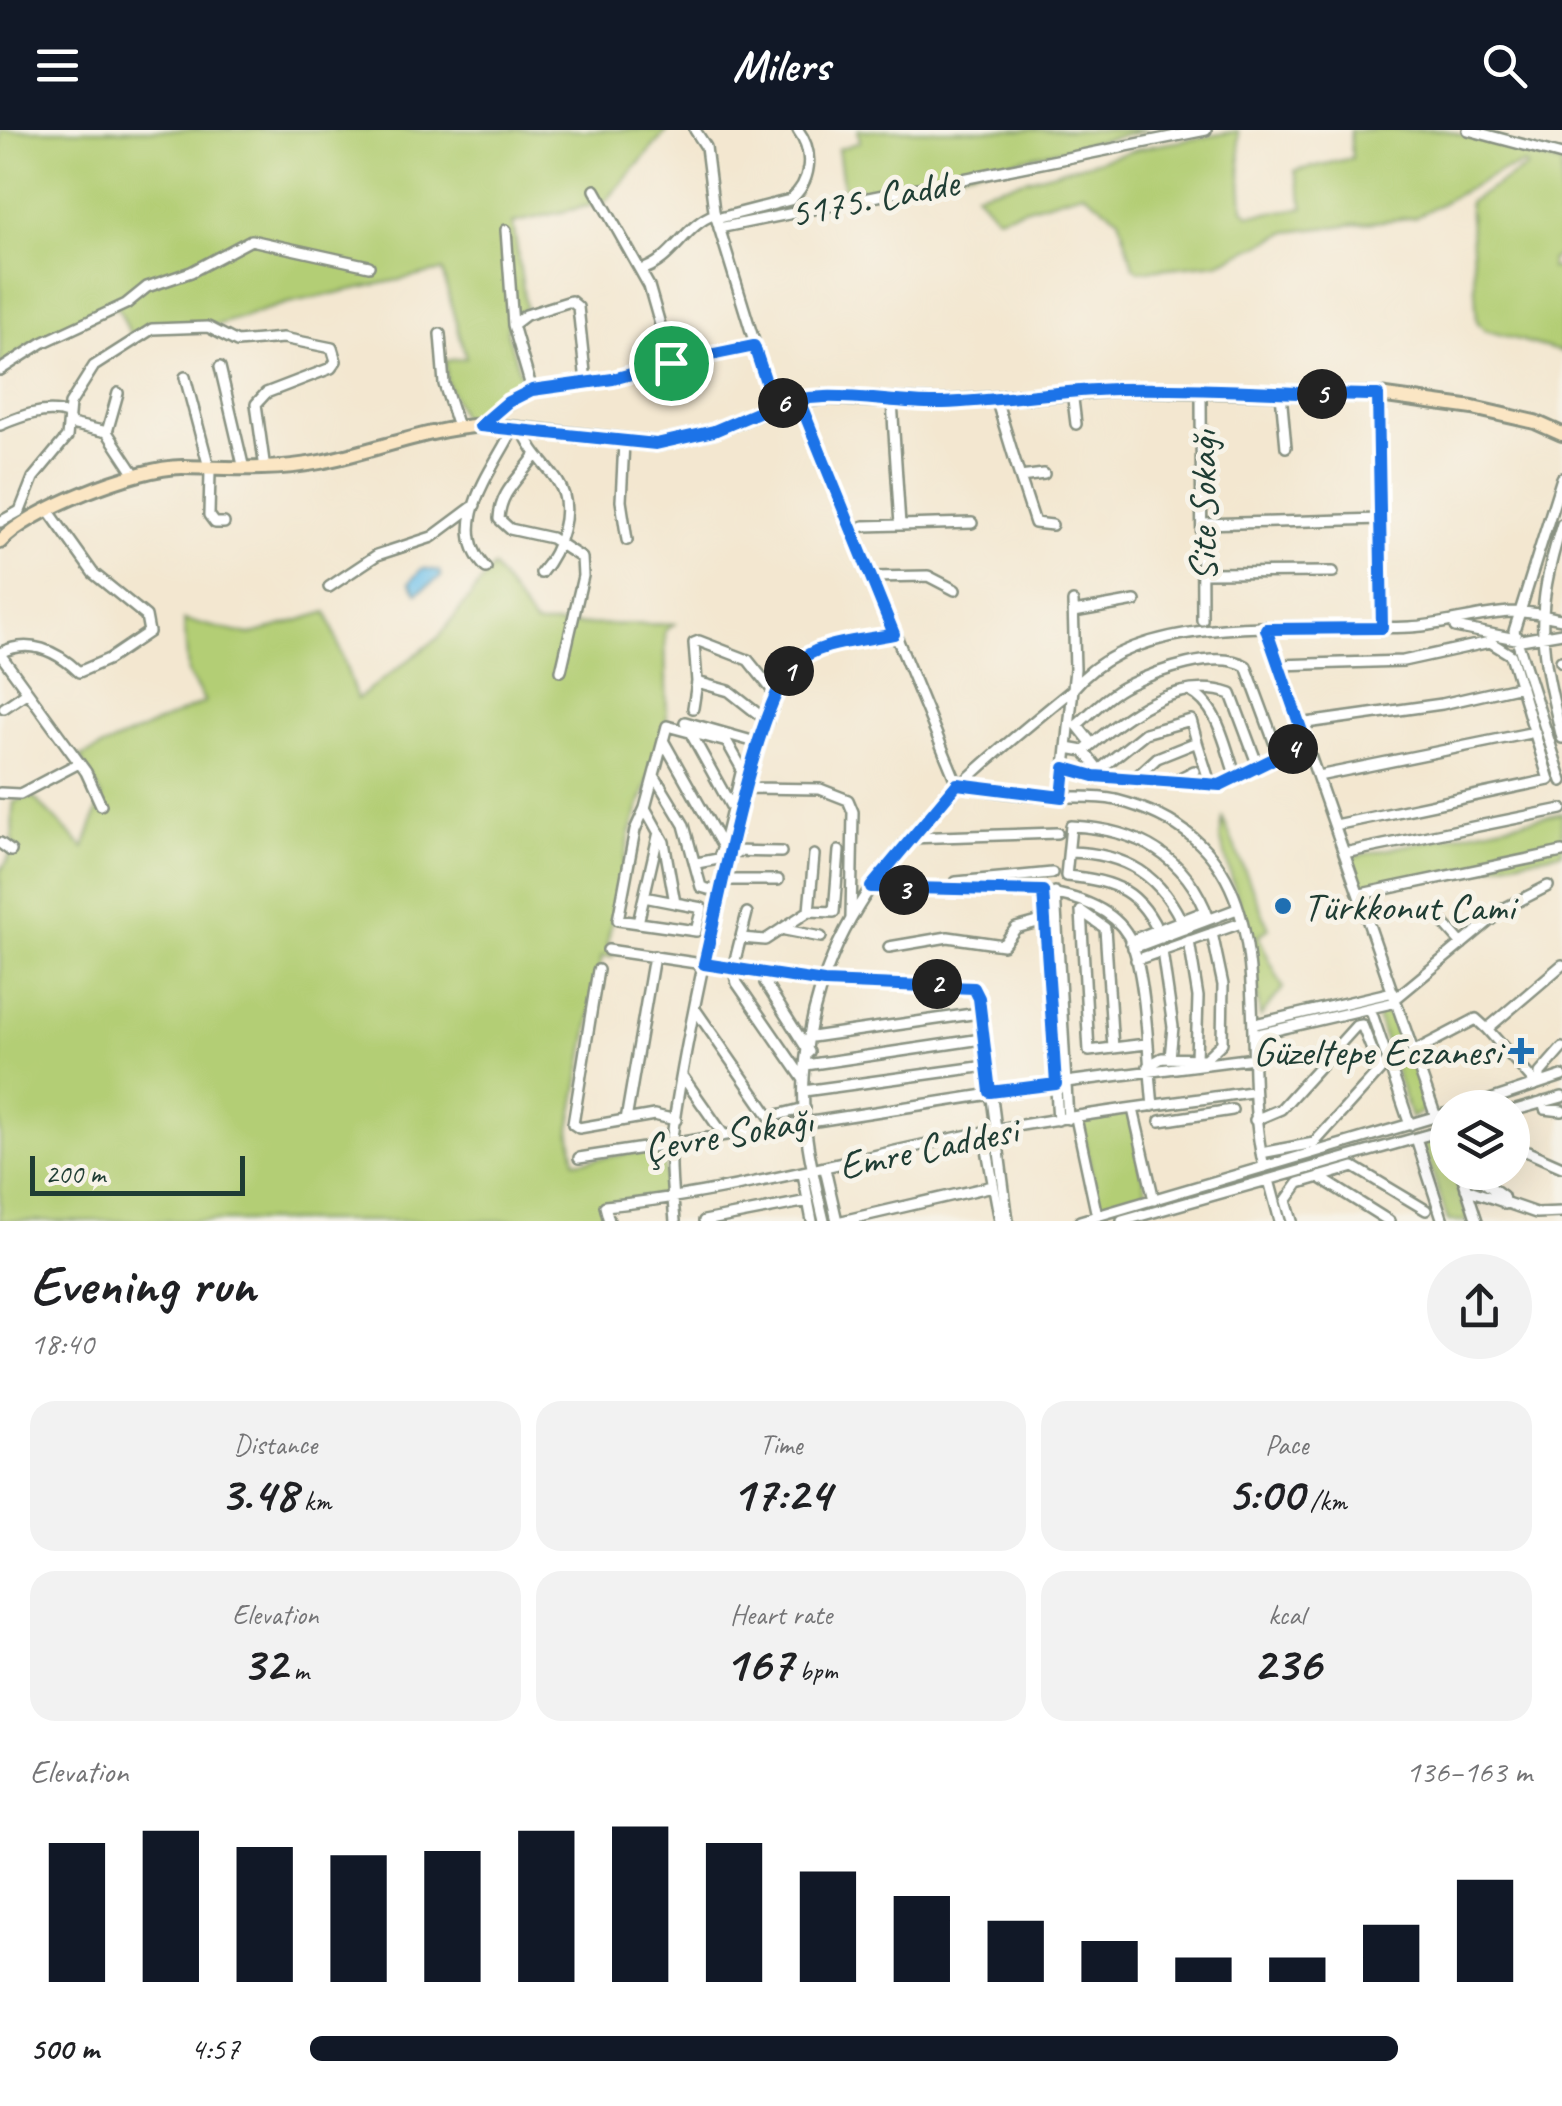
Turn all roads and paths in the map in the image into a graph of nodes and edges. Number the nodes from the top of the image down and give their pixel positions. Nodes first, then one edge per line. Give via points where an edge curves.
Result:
1 (696, 130) edge
2 (798, 130) edge
3 (1206, 130) edge
4 (1468, 130) edge
5 (1562, 156) edge
6 (596, 190) dead end
7 (716, 220) junction
8 (506, 230) dead end
9 (369, 266) dead end
10 (641, 270) junction
11 (513, 325) junction
12 (440, 334) dead end
13 (754, 346) junction
14 (671, 363) junction
15 (220, 367) dead end
16 (0, 370) edge
17 (185, 377) dead end
18 (586, 382) junction
19 (532, 390) junction
20 (1072, 391) junction
21 (1201, 392) junction
22 (118, 393) dead end
23 (1281, 394) junction
24 (1378, 395) junction
25 (996, 399) junction
26 (799, 400) junction
27 (892, 400) junction
28 (774, 406) junction
29 (71, 424) junction
30 (1076, 424) dead end
31 (0, 425) edge
32 (458, 426) junction
33 (480, 426) junction
34 (518, 429) junction
35 (107, 432) junction
36 (1562, 434) edge
37 (624, 442) junction
38 (1286, 447) dead end
39 (534, 457) junction
40 (244, 469) junction
41 (265, 469) junction
42 (210, 471) junction
43 (1044, 474) dead end
44 (136, 476) junction
45 (1020, 476) junction
46 (1562, 478) edge
47 (476, 505) junction
48 (48, 510) junction
49 (1380, 519) junction
50 (972, 523) dead end
51 (224, 524) dead end
52 (1202, 524) junction
53 (1562, 524) edge
54 (3, 525) edge
55 (900, 525) junction
56 (1052, 525) dead end
57 (853, 530) junction
58 (627, 540) dead end
59 (0, 542) edge
60 (560, 543) junction
61 (486, 568) dead end
62 (1333, 572) dead end
63 (541, 573) dead end
64 (1202, 573) junction
65 (872, 577) junction
66 (329, 588) dead end
67 (955, 590) dead end
68 (1136, 601) dead end
69 (1521, 614) junction
70 (1540, 615) junction
71 (1562, 619) edge
72 (1202, 620) dead end
73 (1442, 625) junction
74 (1382, 628) junction
75 (1266, 629) junction
76 (1562, 632) edge
77 (894, 634) junction
78 (1541, 636) junction
79 (1514, 639) junction
80 (0, 653) edge
81 (1278, 665) junction
82 (561, 671) dead end
83 (697, 682) junction
84 (1520, 686) junction
85 (1072, 690) junction
86 (1189, 692) junction
87 (26, 693) junction
88 (776, 695) junction
89 (4, 708) dead end
90 (693, 708) dead end
91 (767, 721) junction
92 (1299, 724) junction
93 (688, 727) junction
94 (1535, 732) junction
95 (1562, 738) edge
96 (664, 742) junction
97 (1197, 742) junction
98 (1306, 743) junction
99 (759, 744) junction
100 (1080, 748) junction
101 (1279, 755) junction
102 (79, 763) junction
103 (1258, 766) junction
104 (1065, 768) junction
105 (1194, 771) dead end
106 (1318, 776) junction
107 (1236, 777) junction
108 (655, 778) junction
109 (1134, 780) junction
110 (1562, 781) edge
111 (1169, 783) junction
112 (957, 784) junction
113 (1211, 786) junction
114 (747, 788) junction
115 (0, 793) edge
116 (1062, 797) junction
117 (101, 804) dead end
118 (645, 808) junction
119 (732, 809) junction
120 (1562, 810) edge
121 (1334, 826) junction
122 (659, 832) junction
123 (1057, 833) dead end
124 (909, 838) junction
125 (0, 843) edge
126 (727, 849) junction
127 (11, 851) dead end
128 (839, 851) dead end
129 (781, 852) dead end
130 (1068, 852) junction
131 (1562, 852) edge
132 (1344, 853) junction
133 (814, 855) dead end
134 (697, 862) junction
135 (1052, 873) dead end
136 (725, 880) junction
137 (778, 880) dead end
138 (1548, 886) dead end
139 (871, 887) junction
140 (950, 890) junction
141 (1043, 891) junction
142 (1055, 892) junction
143 (722, 893) junction
144 (1361, 894) junction
145 (644, 897) junction
146 (675, 903) junction
147 (1237, 909) junction
148 (809, 911) junction
149 (747, 913) dead end
150 (1207, 915) junction
151 (851, 919) junction
152 (1045, 920) junction
153 (1440, 920) dead end
154 (1241, 923) junction
155 (638, 924) junction
156 (1183, 925) junction
157 (785, 930) junction
158 (1159, 933) junction
159 (1212, 933) junction
160 (821, 937) dead end
161 (741, 938) junction
162 (1189, 941) junction
163 (1132, 944) junction
164 (1462, 944) junction
165 (888, 947) dead end
166 (608, 950) dead end
167 (1162, 950) junction
168 (654, 956) junction
169 (1136, 960) junction
170 (704, 964) junction
171 (1562, 965) edge
172 (734, 968) junction
173 (598, 970) dead end
174 (824, 982) junction
175 (764, 983) dead end
176 (1395, 998) junction
177 (1370, 1008) junction
178 (695, 1010) junction
179 (972, 1014) dead end
180 (1254, 1029) junction
181 (1488, 1029) junction
182 (812, 1038) junction
183 (975, 1040) dead end
184 (1146, 1044) junction
185 (1114, 1048) junction
186 (1562, 1048) edge
187 (809, 1052) junction
188 (1414, 1052) junction
189 (1170, 1058) junction
190 (1254, 1058) junction
191 (1196, 1059) junction
192 (806, 1065) junction
193 (978, 1067) dead end
194 (1148, 1068) junction
195 (1562, 1076) edge
196 (683, 1077) junction
197 (804, 1080) junction
198 (1061, 1083) junction
199 (1538, 1084) junction
200 (1520, 1090) edge
201 (804, 1092) junction
202 (990, 1092) junction
203 (1252, 1092) junction
204 (1562, 1097) edge
205 (1430, 1099) edge
206 (1199, 1100) junction
207 (1543, 1102) junction
208 (1530, 1105) edge
209 (1153, 1106) junction
210 (805, 1108) junction
211 (1133, 1109) junction
212 (1232, 1110) dead end
213 (1562, 1110) edge
214 (1200, 1115) junction
215 (1067, 1119) junction
216 (1430, 1119) edge
217 (626, 1120) junction
218 (676, 1120) junction
219 (1255, 1120) junction
220 (1160, 1121) dead end
221 (806, 1122) junction
222 (1410, 1125) junction
223 (989, 1131) junction
224 (723, 1134) junction
225 (1430, 1135) edge
226 (1416, 1138) junction
227 (672, 1142) junction
228 (1530, 1152) edge
229 (1261, 1154) junction
230 (580, 1158) dead end
231 (1562, 1166) edge
232 (1264, 1168) junction
233 (825, 1169) junction
234 (808, 1173) junction
235 (1320, 1177) junction
236 (1270, 1180) junction
237 (993, 1186) junction
238 (1466, 1190) edge
239 (1469, 1190) edge
240 (1495, 1190) edge
241 (673, 1199) junction
242 (1154, 1200) junction
243 (808, 1201) junction
244 (1505, 1204) junction
245 (1426, 1210) dead end
246 (1562, 1212) edge
247 (1097, 1216) junction
248 (1151, 1217) edge
249 (724, 1219) edge
250 (609, 1221) edge
251 (675, 1221) edge
252 (704, 1221) edge
253 (812, 1221) edge
254 (824, 1221) edge
255 (839, 1221) edge
256 (1000, 1221) edge
257 (1008, 1221) edge
258 (1080, 1221) edge
259 (1122, 1221) edge
260 (1280, 1221) edge
261 (1292, 1221) edge
262 (1389, 1221) edge
263 (1443, 1221) edge
264 (1477, 1221) edge

1 - 7 street via 706,147
2 - 7 street via 809,160 800,192
3 - 7 street, 5175. Cadde
4 - 5 street
6 - 10 street
7 - 10 street via 692,227 660,262
7 - 13 street
8 - 11 street
9 - 16 street via 251,240 147,287
10 - 14 street
11 - 18 street via 571,300 578,306
11 - 19 street
12 - 32 street via 444,384
13 - 14 street
13 - 28 street
14 - 18 street
15 - 40 street
17 - 42 street
18 - 19 street
19 - 33 street
20 - 21 street
20 - 25 street
20 - 30 street
21 - 23 street
21 - 52 street, Site Sokağı
22 - 35 street
23 - 24 street
23 - 38 street
24 - 36 street via 1474,408
24 - 49 street
25 - 27 street
25 - 45 street
26 - 27 street
26 - 28 street
26 - 57 street
27 - 55 street
28 - 37 street via 682,441
29 - 31 street via 58,410
29 - 35 street
29 - 41 street via 70,404 94,366 152,329 208,327 237,342 318,341 332,348 331,368 256,404
29 - 54 street via 57,454 33,478 20,511
32 - 33 street
32 - 41 street via 403,444
33 - 34 street
34 - 37 street
34 - 39 street
34 - 47 street via 488,470
35 - 44 street
37 - 58 street
39 - 60 street via 564,495
39 - 60 street via 499,503 498,520
40 - 41 street
40 - 42 street
42 - 44 street via 180,467
42 - 51 street via 209,515
43 - 45 street
44 - 48 street
45 - 56 street via 1035,523
46 - 69 street
47 - 61 street via 471,540
47 - 66 street via 432,537 378,555
48 - 54 street
48 - 80 street via 92,573 146,616 149,632 79,672 60,654 32,647
49 - 52 street
49 - 74 street
50 - 55 street
52 - 64 street, Site Sokağı
53 - 70 street
54 - 59 street
55 - 57 street
57 - 65 street
60 - 63 street
60 - 82 street via 582,558 583,576
62 - 64 street
64 - 72 street, Site Sokağı
65 - 67 street via 928,576
65 - 77 street
68 - 85 street via 1073,607
69 - 70 street
69 - 73 street
69 - 79 street
70 - 71 street
70 - 78 street
73 - 74 street
73 - 79 street
74 - 75 street
75 - 81 street
75 - 85 street via 1202,631 1152,642 1087,671
76 - 78 street
77 - 88 street via 809,654 792,666
77 - 112 street
78 - 79 street
78 - 95 street
79 - 110 street
80 - 87 street
81 - 84 street via 1425,658 1490,642 1511,655
81 - 92 street
83 - 88 street via 699,641 748,660
83 - 90 street
83 - 91 street via 729,691
84 - 92 street
84 - 94 street
85 - 100 street
85 - 112 street
86 - 100 street via 1127,714
86 - 103 street via 1213,688 1231,694
86 - 107 street via 1211,709
87 - 89 street
87 - 102 street
88 - 91 street
91 - 99 street
92 - 98 street
93 - 96 street via 667,726
93 - 99 street
93 - 119 street
93 - 119 street via 727,742 742,769
94 - 106 street
94 - 121 street via 1549,780
96 - 108 street
96 - 126 street
97 - 100 street via 1192,720 1183,719 1146,732 1099,770
97 - 109 street via 1157,758
97 - 113 street
98 - 101 street
98 - 106 street
99 - 114 street
100 - 101 street via 1077,724 1127,685 1189,665 1237,661 1246,666
100 - 104 street
101 - 103 street
102 - 115 street via 20,794
102 - 117 street
103 - 107 street
104 - 109 street
104 - 116 street
105 - 111 street
106 - 121 street
107 - 113 street
108 - 118 street
108 - 134 street
109 - 111 street
111 - 113 street
112 - 116 street
112 - 124 street
114 - 126 street
114 - 151 street via 820,790 848,800
116 - 147 street via 1113,800 1191,833 1211,855
118 - 122 street
118 - 155 street via 618,920
119 - 126 street
120 - 132 street
121 - 132 street
122 - 145 street
122 - 146 street via 672,866
123 - 124 street
124 - 139 street
125 - 127 street
126 - 129 street
126 - 134 street via 718,859
126 - 136 street
128 - 148 street via 834,912
130 - 150 street via 1071,826 1131,834 1176,862
130 - 156 street via 1107,855 1142,868
130 - 158 street via 1066,876 1134,892
131 - 144 street
132 - 144 street
133 - 148 street
134 - 143 street via 701,887
135 - 140 street via 956,882
136 - 137 street
136 - 143 street
138 - 164 street via 1505,908
139 - 140 street
139 - 151 street
140 - 141 street
141 - 142 street
141 - 152 street
142 - 163 street via 1102,911
142 - 198 street
143 - 170 street
144 - 176 street
145 - 146 street
145 - 155 street
146 - 155 street via 702,908 696,931
147 - 150 street
147 - 154 street
148 - 157 street
149 - 161 street
150 - 156 street
151 - 174 street
152 - 165 street via 1016,928 1006,947 948,937
152 - 198 street
153 - 164 street
154 - 159 street
154 - 180 street via 1254,984
156 - 158 street
157 - 160 street
157 - 161 street via 765,940
158 - 163 street
159 - 162 street
159 - 191 street via 1223,985 1222,1043 1216,1053
161 - 172 street
162 - 167 street
162 - 191 street via 1198,997
163 - 169 street
164 - 176 street
166 - 168 street
167 - 169 street
167 - 189 street via 1173,1027
168 - 170 street
168 - 217 street
169 - 184 street
170 - 172 street
170 - 178 street
171 - 181 street
172 - 174 street
172 - 197 street via 737,984
173 - 217 street via 573,1124
174 - 182 street
174 - 202 street via 974,988
175 - 187 street
176 - 177 street
176 - 180 street
176 - 188 street
177 - 180 street
177 - 222 street
178 - 196 street
178 - 210 street via 770,1117
179 - 182 street
180 - 190 street
181 - 188 street via 1476,1019
181 - 199 street
182 - 187 street
183 - 192 street
184 - 185 street
184 - 194 street
185 - 185 street via 1089,1052 1081,911 1105,928
186 - 199 street
187 - 192 street
188 - 205 street
189 - 191 street
189 - 194 street
190 - 194 street, Çevre Sokağı via 1191,1069
190 - 203 street
192 - 197 street
193 - 201 street
194 - 198 street, Çevre Sokağı
194 - 209 street
195 - 199 street
196 - 218 street
196 - 224 street
197 - 201 street
198 - 202 street, Çevre Sokağı
198 - 215 street
199 - 200 street
201 - 210 street
202 - 221 street, Çevre Sokağı
202 - 223 street
203 - 206 street, Emre Caddesi
203 - 219 street
204 - 207 street
206 - 209 street, Emre Caddesi
206 - 214 street
207 - 208 street
207 - 213 street via 1545,1109
209 - 211 street, Emre Caddesi
210 - 221 street
211 - 215 street, Emre Caddesi
211 - 242 street
212 - 214 street
214 - 220 street
215 - 223 street, Emre Caddesi
215 - 247 street
216 - 222 street
217 - 218 street
218 - 227 street
219 - 229 street
219 - 229 street via 1280,1109 1362,1025 1380,1070 1314,1143
221 - 224 street, Çevre Sokağı
221 - 234 street
222 - 232 street
223 - 233 street, Emre Caddesi
223 - 237 street
223 - 257 street
224 - 227 street, Çevre Sokağı
225 - 226 street
226 - 236 street
226 - 263 street
227 - 230 street, Çevre Sokağı
227 - 241 street
228 - 231 street
229 - 232 street
232 - 242 street
233 - 234 street, Emre Caddesi
233 - 255 street
234 - 241 street, Emre Caddesi
234 - 243 street
234 - 254 street
235 - 245 street via 1354,1167
235 - 261 street via 1289,1194
235 - 262 street
236 - 248 street
236 - 260 street
237 - 255 street
237 - 256 street
238 - 264 street
239 - 244 street
240 - 244 street
241 - 250 street, Emre Caddesi via 605,1206
241 - 251 street
242 - 247 street
243 - 249 street
243 - 253 street
244 - 246 street
247 - 258 street
248 - 259 street
249 - 252 street

